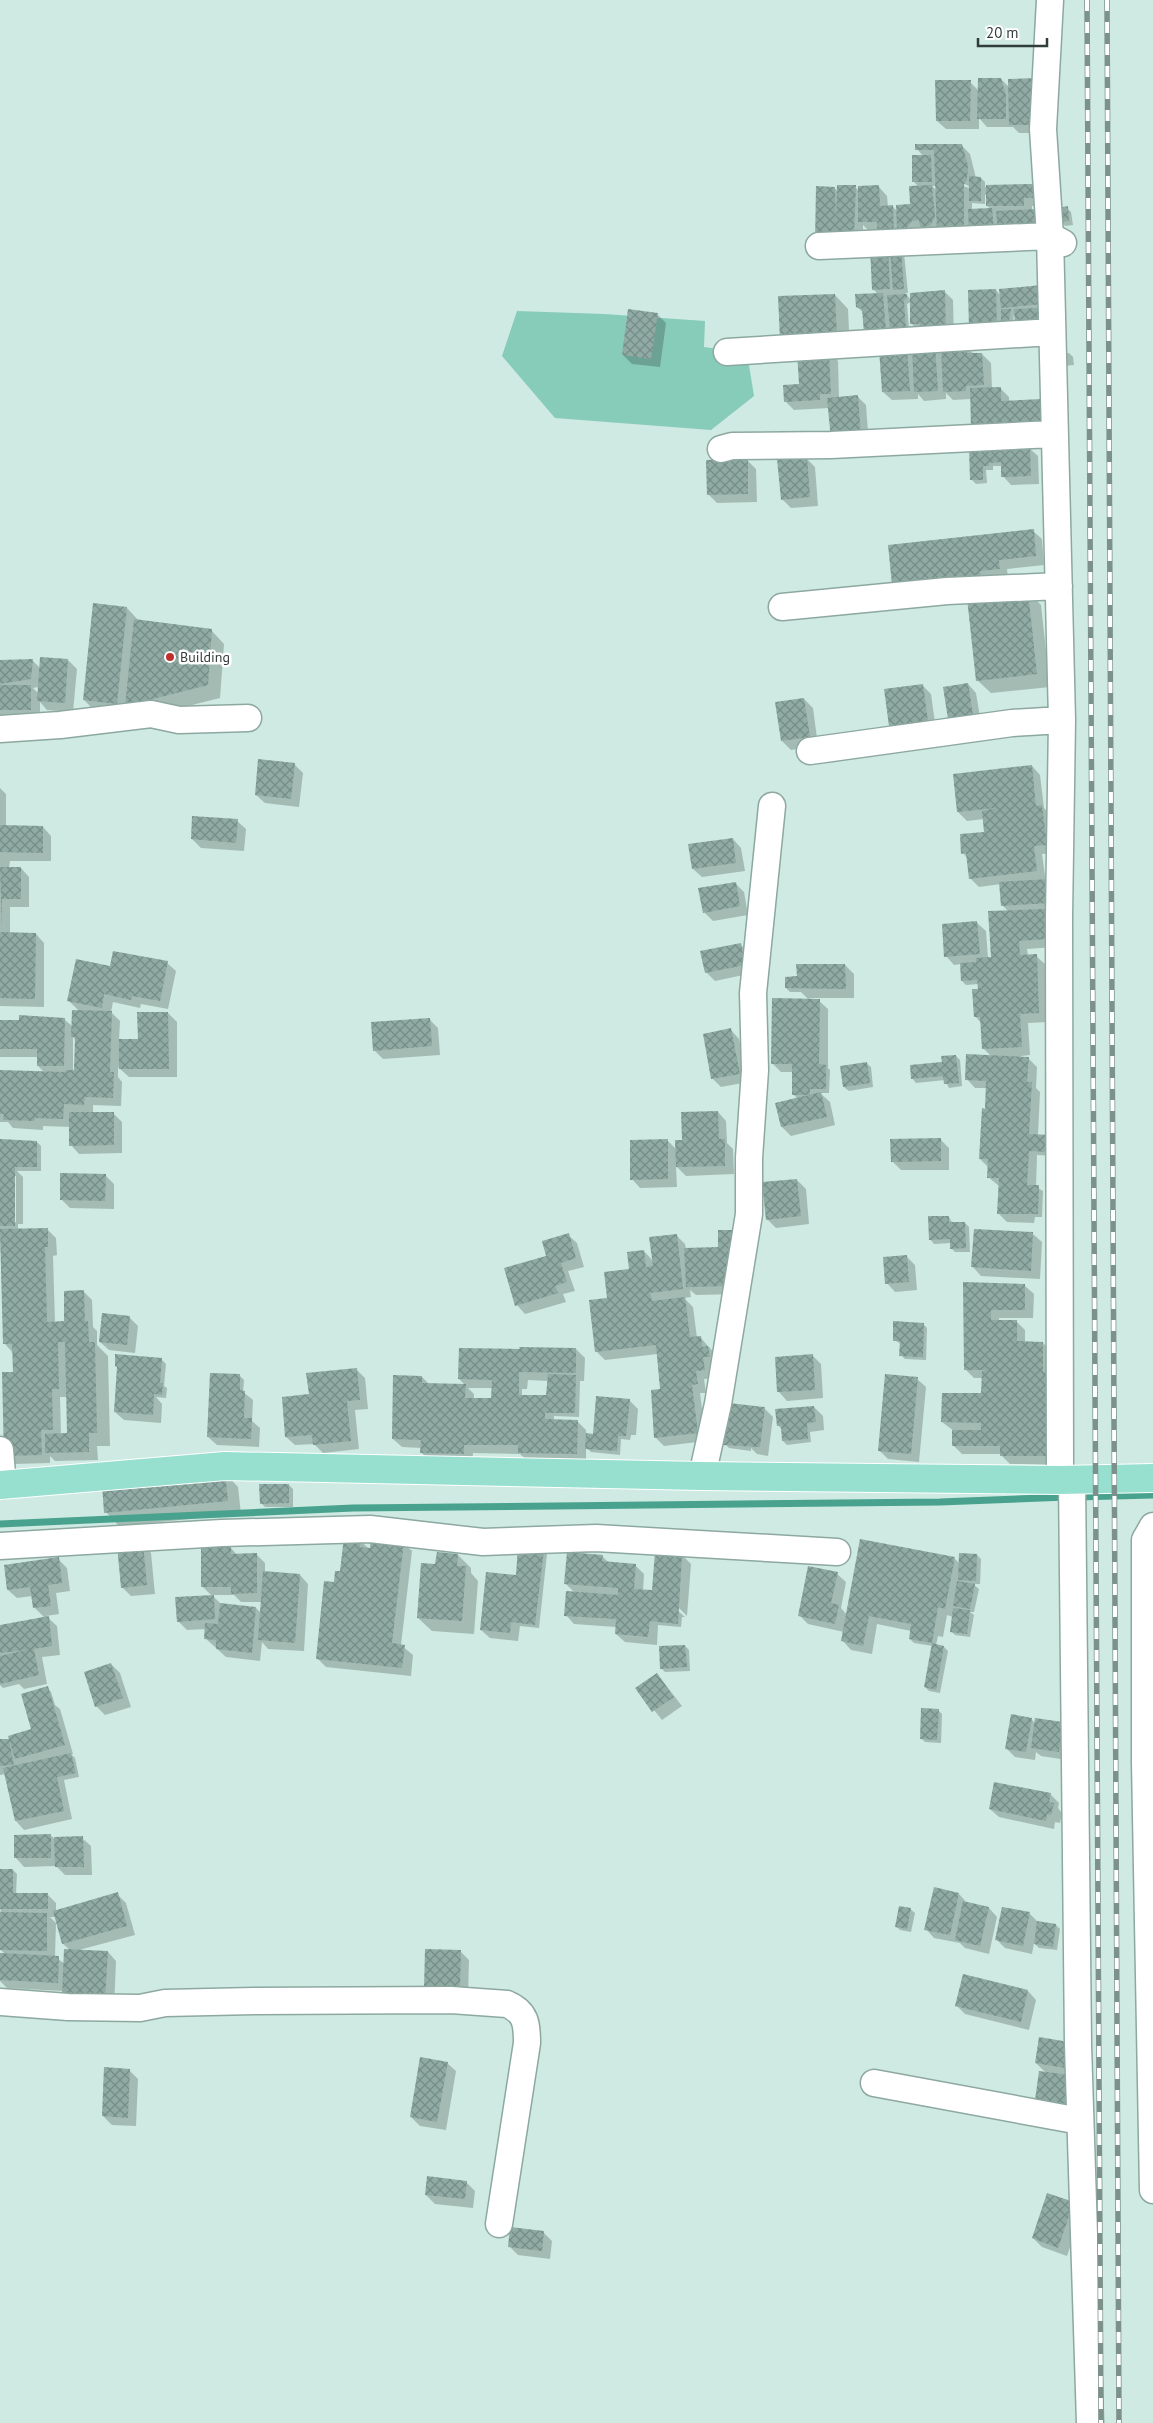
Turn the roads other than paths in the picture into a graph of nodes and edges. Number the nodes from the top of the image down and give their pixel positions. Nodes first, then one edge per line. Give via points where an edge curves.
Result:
1 (1050, 0) edge
2 (1056, 239) junction
3 (819, 246) dead end
4 (1052, 332) junction
5 (728, 352) dead end
6 (1053, 434) junction
7 (721, 449) dead end
8 (1059, 586) junction
9 (782, 607) dead end
10 (248, 718) dead end
11 (1062, 720) junction
12 (0, 729) edge
13 (810, 751) dead end
14 (772, 806) dead end
15 (0, 1450) edge
16 (702, 1476) junction
17 (1153, 1478) edge
18 (2, 1485) edge
19 (1069, 1493) junction
20 (1153, 1526) edge
21 (0, 1546) edge
22 (837, 1552) dead end
23 (1149, 1762) edge
24 (0, 2002) edge
25 (874, 2083) dead end
26 (1080, 2121) junction
27 (1153, 2184) edge
28 (1153, 2190) edge
29 (499, 2224) dead end
30 (1090, 2423) edge

1 - 2 street via 1043,130
2 - 3 street
2 - 4 street
4 - 5 street
4 - 6 street
6 - 7 street via 831,445 732,446
6 - 8 street
8 - 9 street via 947,591
8 - 11 street
10 - 12 street via 179,720 152,714
11 - 13 street via 1012,723
11 - 19 street via 1059,917
14 - 16 street via 753,993 755,1070 749,1214 718,1404
15 - 18 street
16 - 18 main road via 226,1466
16 - 19 main road
17 - 19 main road
19 - 26 street
20 - 23 street via 1145,1540
21 - 22 street via 222,1532 356,1529 483,1542 596,1538
23 - 27 street
24 - 29 street via 140,2008 165,2003 451,2000 515,2007 527,2022 527,2043
25 - 26 street
26 - 30 street
27 - 28 street

